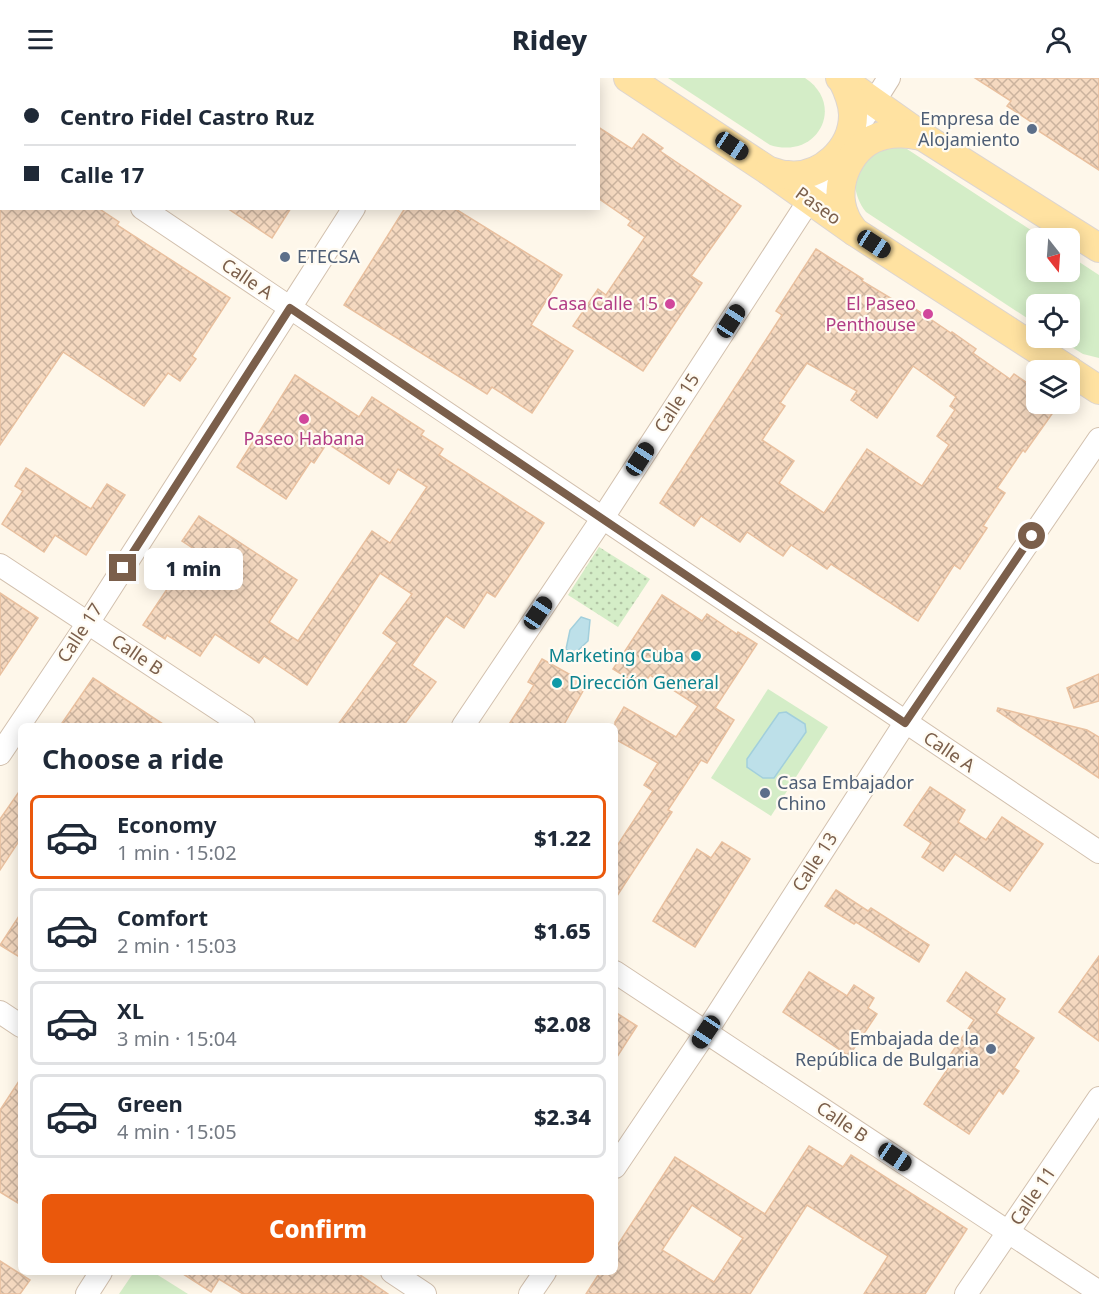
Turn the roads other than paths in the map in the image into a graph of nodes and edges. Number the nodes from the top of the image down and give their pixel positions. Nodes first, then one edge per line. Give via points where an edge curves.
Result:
1 (628, 78) edge
2 (841, 79) edge
3 (882, 89) edge
4 (922, 136) junction
5 (843, 148) junction
6 (769, 171) junction
7 (810, 200) junction
8 (145, 210) edge
9 (353, 210) edge
10 (855, 232) junction
11 (1099, 248) edge
12 (290, 308) junction
13 (1053, 360) edge
14 (1080, 372) edge
15 (1099, 372) edge
16 (1080, 378) edge
17 (1099, 390) edge
18 (1099, 439) edge
19 (602, 519) junction
20 (0, 565) edge
21 (88, 623) junction
22 (21, 723) edge
23 (239, 723) edge
24 (465, 723) edge
25 (905, 723) junction
26 (18, 727) edge
27 (0, 754) edge
28 (1099, 852) edge
29 (618, 974) edge
30 (0, 1012) edge
31 (18, 1024) edge
32 (706, 1032) junction
33 (1099, 1098) edge
34 (618, 1163) edge
35 (1008, 1232) junction
36 (100, 1275) edge
37 (397, 1275) edge
38 (542, 1275) edge
39 (1099, 1292) edge
40 (87, 1294) edge
41 (426, 1294) edge
42 (530, 1294) edge
43 (966, 1294) edge

1 - 6 main road, Paseo
2 - 3 main road
2 - 5 main road via 850,95 853,115
3 - 4 main road
3 - 5 street, Calle 15
4 - 10 main road via 883,135 853,155 843,176 840,196 844,215
4 - 11 main road
5 - 6 main road via 826,165 808,174 788,176
5 - 7 street, Calle 15
6 - 7 main road, Paseo
7 - 10 main road, Paseo
7 - 19 street, Calle 15
8 - 12 street, Calle A
9 - 12 street, Calle 17
10 - 13 main road, Paseo
12 - 19 street, Calle A
12 - 21 street, Calle 17
14 - 15 main road
16 - 17 main road, Paseo
18 - 25 street, Calle 13
19 - 24 street, Calle 15
19 - 25 street, Calle A
20 - 21 street, Calle B
21 - 22 street, Calle 17
21 - 23 street, Calle B
25 - 28 street, Calle A
25 - 32 street, Calle 13
26 - 27 street, Calle 17
29 - 32 street, Calle B
30 - 31 street
32 - 34 street, Calle 13
32 - 35 street, Calle B
33 - 35 street, Calle 11
35 - 39 street, Calle B
35 - 43 street, Calle 11
36 - 40 street
37 - 41 street
38 - 42 street

